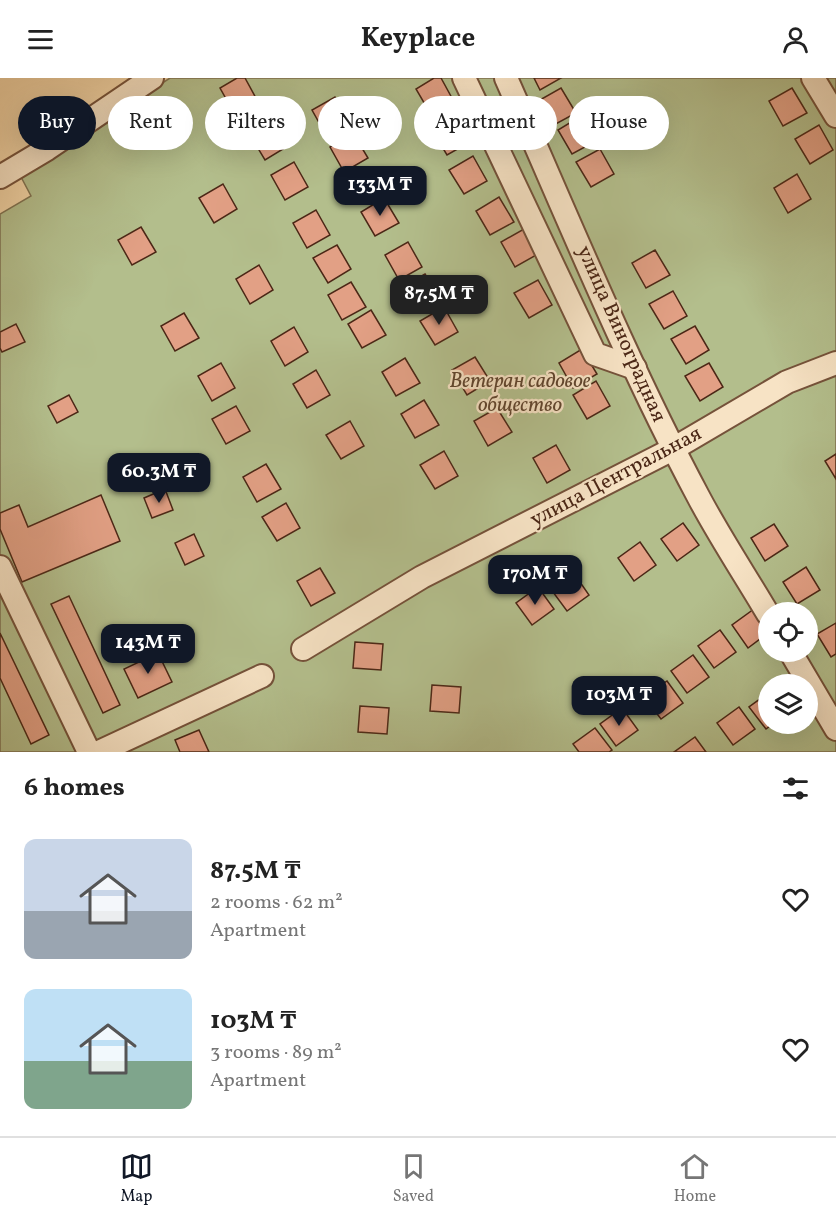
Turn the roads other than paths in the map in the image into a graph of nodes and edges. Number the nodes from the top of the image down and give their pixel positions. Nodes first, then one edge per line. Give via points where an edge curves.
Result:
1 (152, 78) edge
2 (464, 78) edge
3 (506, 78) edge
4 (813, 78) edge
5 (836, 116) edge
6 (0, 177) edge
7 (836, 363) edge
8 (635, 368) junction
9 (673, 448) junction
10 (0, 567) edge
11 (761, 602) edge
12 (303, 649) dead end
13 (796, 662) edge
14 (262, 675) dead end
15 (836, 729) edge
16 (89, 752) edge
17 (99, 752) edge

1 - 6 street
2 - 8 street via 595,354
3 - 8 street, улица Виноградная
4 - 5 street
7 - 9 street, улица Центральная via 787,382
8 - 9 street, улица Виноградная
9 - 11 street, улица Виноградная
9 - 12 street, улица Центральная via 422,576
10 - 16 street
13 - 15 street
14 - 17 street

